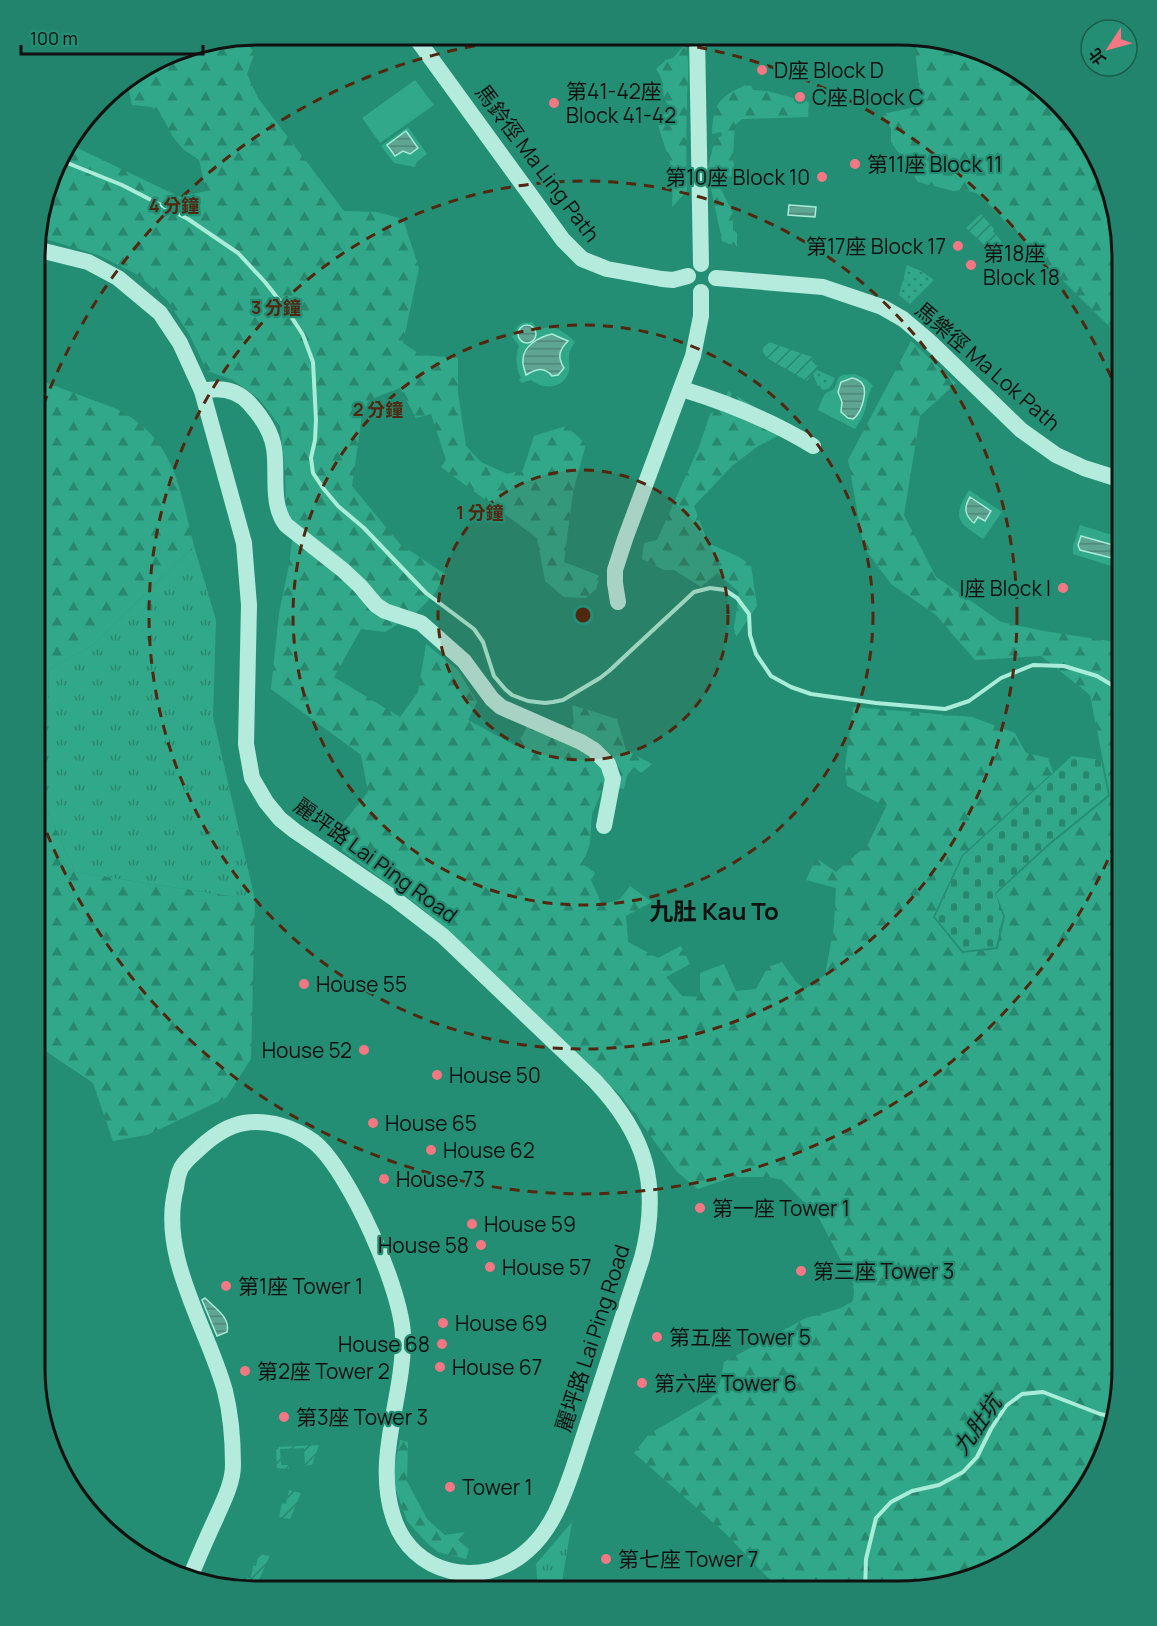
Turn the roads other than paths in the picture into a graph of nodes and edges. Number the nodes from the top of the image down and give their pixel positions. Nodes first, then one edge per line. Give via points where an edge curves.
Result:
1 (421, 45) edge
2 (698, 45) edge
3 (45, 251) edge
4 (701, 264) junction
5 (688, 276) junction
6 (716, 278) junction
7 (701, 292) junction
8 (682, 389) junction
9 (202, 391) junction
10 (813, 446) dead end
11 (1112, 477) edge
12 (618, 602) dead end
13 (604, 826) dead end
14 (193, 1571) edge

1 - 5 street, 馬鈴徑 Ma Ling Path via 577,255 621,272 673,280
2 - 4 street
3 - 9 street, 麗坪路 Lai Ping Road via 88,262 118,278 160,313 180,343
4 - 5 street
4 - 6 street via 713,270
5 - 7 street via 693,289
6 - 7 street via 710,290
6 - 11 street, 馬樂徑 Ma Lok Path via 824,287 882,307 929,341 1021,430 1056,455
7 - 8 street via 698,336
8 - 10 street via 724,402
8 - 12 street via 615,570
9 - 13 street via 228,389 246,400 266,425 273,446 277,507 286,525 343,570 376,605 421,622 464,661 501,707 581,742 608,764 613,779
9 - 14 street, 麗坪路 Lai Ping Road via 244,543 249,605 246,744 256,787 287,825 443,936 606,1093 631,1127 642,1153 651,1213 638,1274 564,1496 552,1519 530,1549 510,1564 489,1572 455,1573 417,1553 403,1538 393,1518 387,1471 403,1334 397,1299 353,1194 315,1143 293,1129 258,1122 241,1124 209,1140 181,1167 172,1203 172,1223 182,1277 225,1390 233,1470

